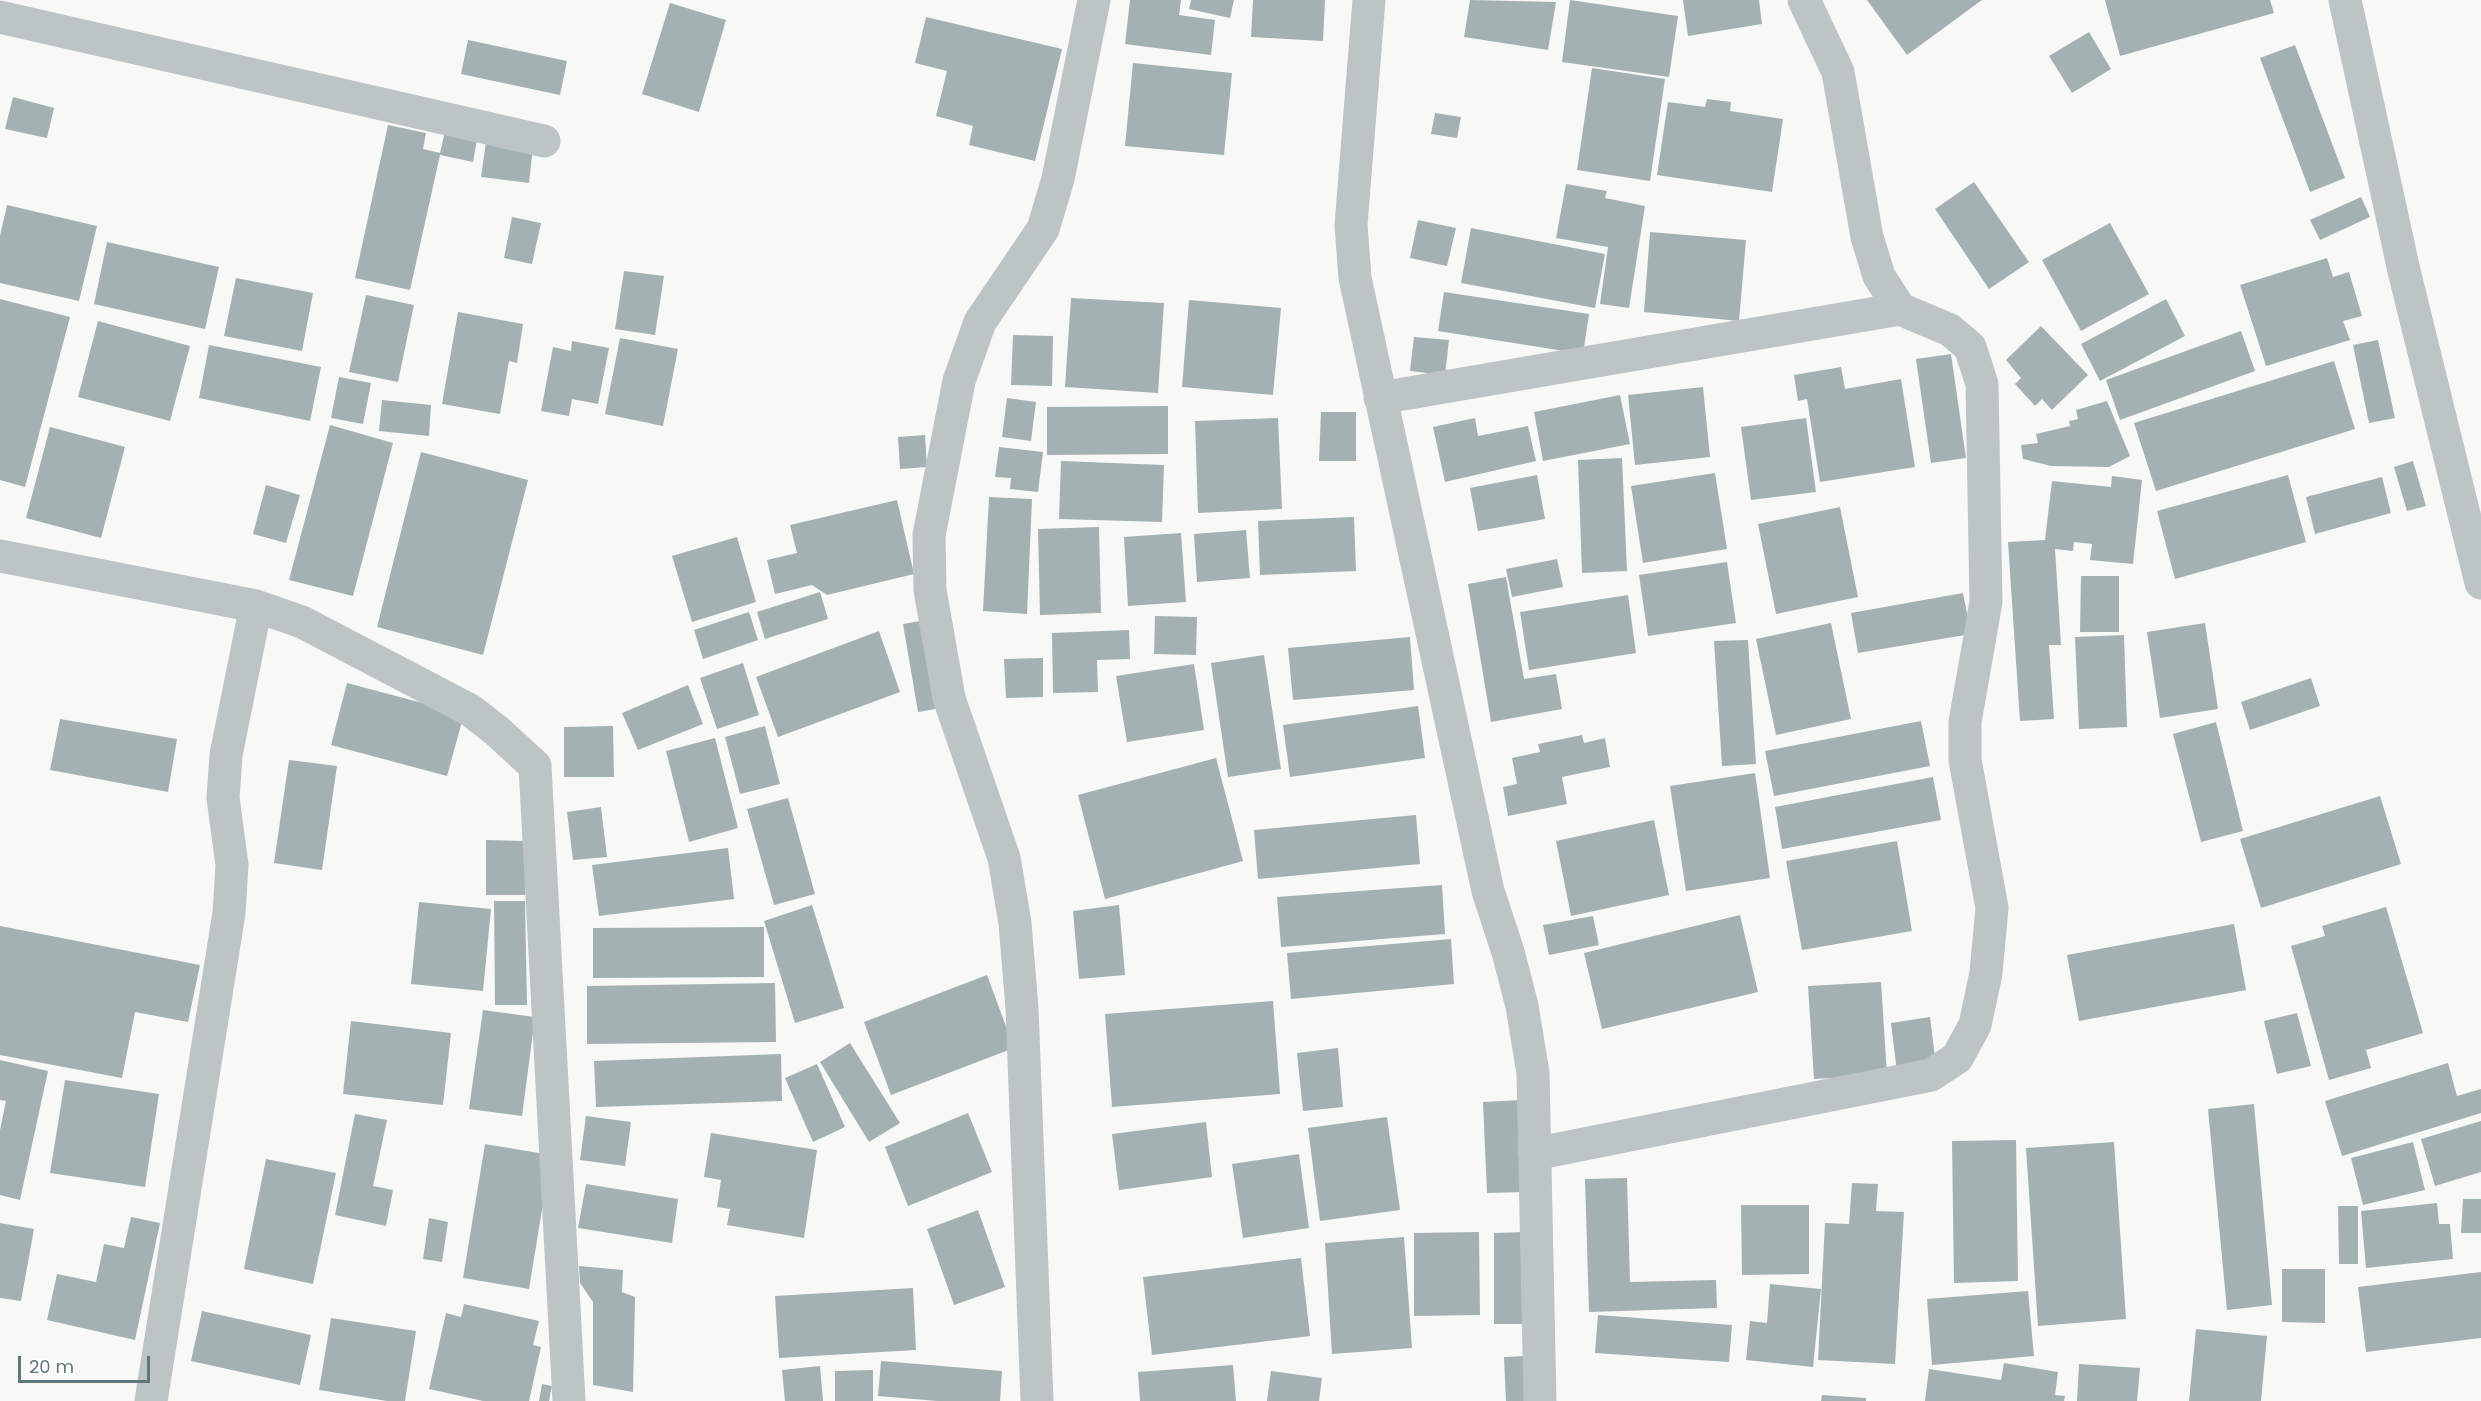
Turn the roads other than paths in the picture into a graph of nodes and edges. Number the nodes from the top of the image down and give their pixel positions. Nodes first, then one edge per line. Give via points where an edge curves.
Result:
1 (1094, 0) edge
2 (1369, 0) edge
3 (1804, 0) edge
4 (2345, 0) edge
5 (0, 17) edge
6 (544, 141) dead end
7 (1900, 309) junction
8 (1380, 398) junction
9 (0, 556) edge
10 (2481, 583) edge
11 (256, 606) junction
12 (1534, 1154) junction
13 (151, 1401) edge
14 (569, 1401) edge
15 (1037, 1401) edge
16 (1540, 1401) edge

1 - 15 street via 1058,179 1046,219 980,321 959,381 929,535 930,590 949,698 1004,858 1015,923 1022,1008
2 - 8 street via 1351,225 1355,278
3 - 7 street via 1838,72 1867,237 1879,276
4 - 10 street via 2404,271
5 - 6 street
7 - 8 street
7 - 12 street via 1950,330 1970,348 1983,384 1986,602 1965,722 1965,760 1992,908 1986,973 1975,1025 1957,1058 1931,1075
8 - 12 street via 1488,891 1522,1006 1533,1073
9 - 11 street
11 - 13 street via 226,755 223,798 232,865 229,913
11 - 14 street via 302,622 470,710 535,766
12 - 16 street

